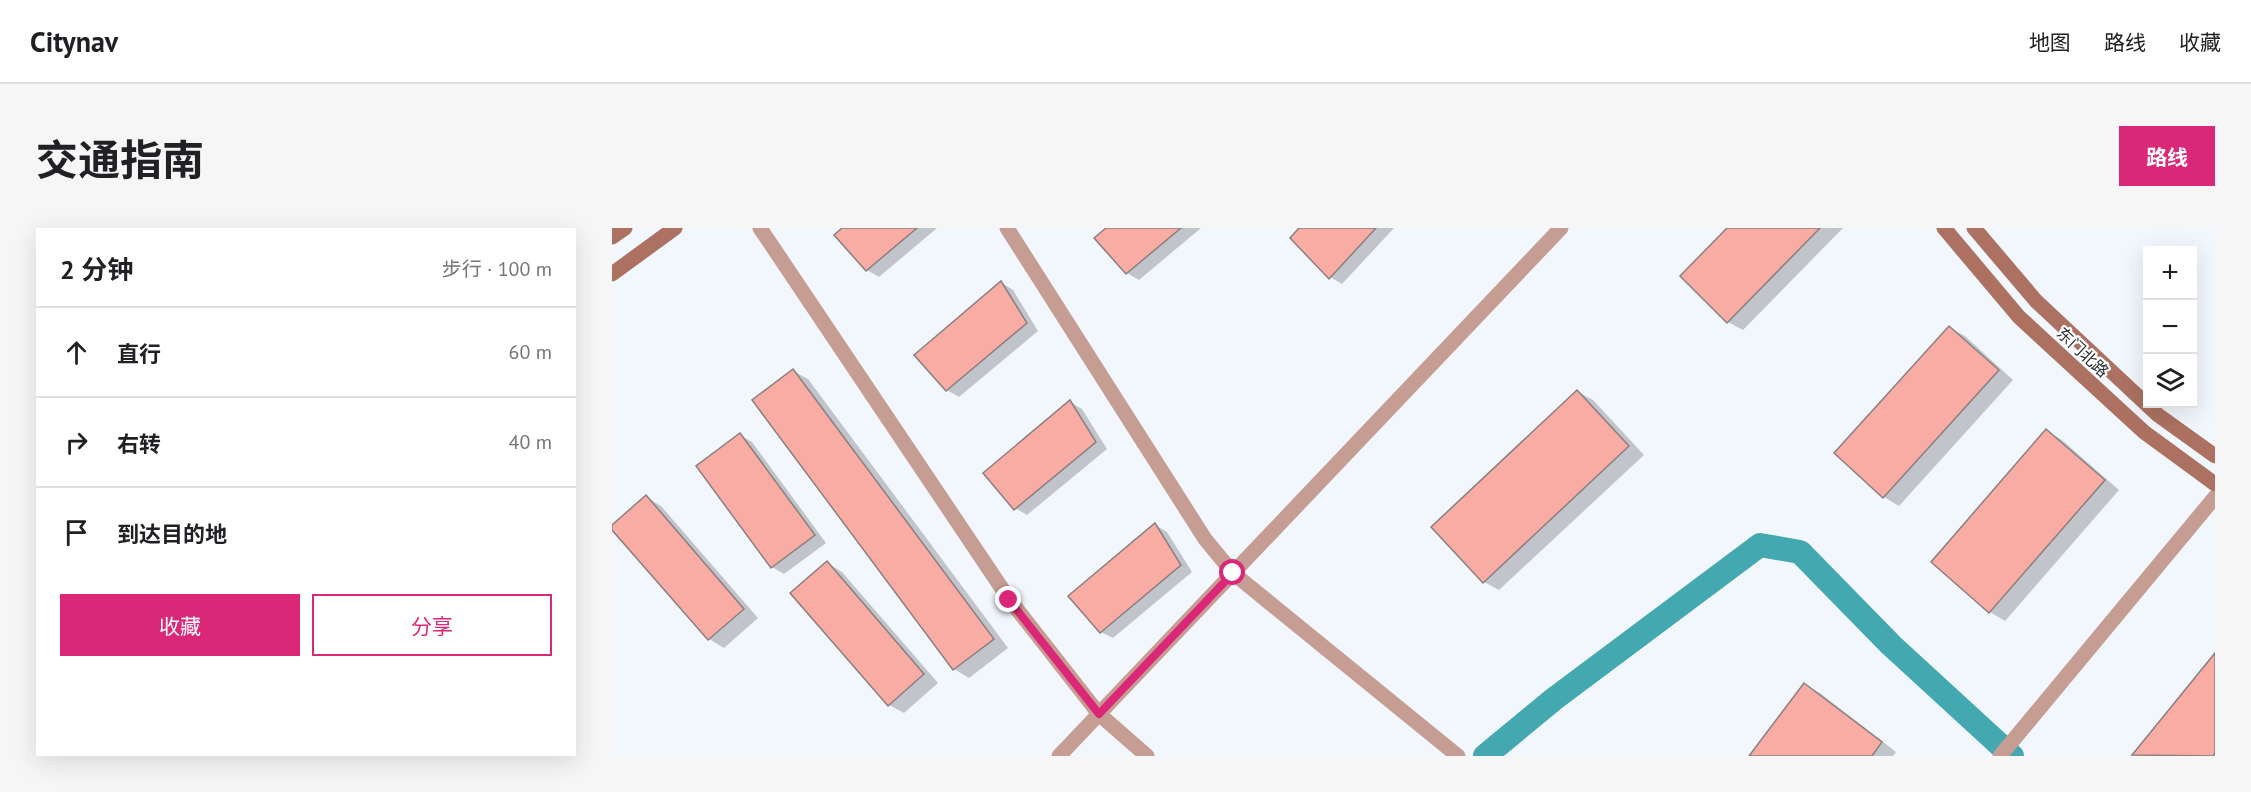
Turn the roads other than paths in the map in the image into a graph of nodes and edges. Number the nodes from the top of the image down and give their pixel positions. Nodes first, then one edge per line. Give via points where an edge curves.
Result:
1 (625, 228) edge
2 (675, 228) edge
3 (760, 228) edge
4 (1007, 228) edge
5 (1561, 228) edge
6 (1944, 228) edge
7 (1974, 228) edge
8 (612, 237) edge
9 (612, 274) edge
10 (2215, 456) edge
11 (2215, 484) edge
12 (2215, 496) edge
13 (1233, 573) junction
14 (1099, 714) junction
15 (1059, 756) edge
16 (1147, 756) edge
17 (1458, 756) edge
18 (2000, 756) edge

1 - 8 main road
2 - 9 main road
3 - 14 street via 1009,600
4 - 13 street via 1205,539
5 - 13 street
6 - 11 main road, 东门北路 via 2019,317 2144,432
7 - 10 main road, 东门北路 via 2036,301 2158,415
12 - 18 street
13 - 14 street
13 - 17 street
14 - 15 street
14 - 16 street

